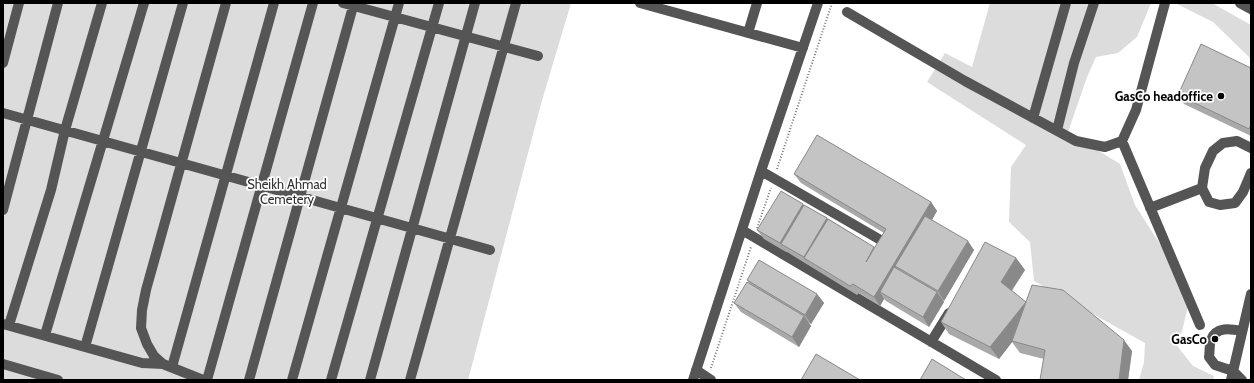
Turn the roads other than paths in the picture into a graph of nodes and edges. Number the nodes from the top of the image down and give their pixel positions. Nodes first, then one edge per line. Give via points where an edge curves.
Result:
1 (20, 3) edge
2 (58, 3) edge
3 (102, 3) edge
4 (144, 3) edge
5 (183, 3) edge
6 (226, 3) edge
7 (274, 3) edge
8 (313, 3) edge
9 (343, 3) edge
10 (399, 3) edge
11 (439, 3) edge
12 (475, 3) edge
13 (516, 3) edge
14 (640, 3) edge
15 (757, 3) edge
16 (818, 3) edge
17 (1066, 3) edge
18 (1094, 3) edge
19 (1165, 3) edge
20 (1240, 3) edge
21 (354, 4) edge
22 (1251, 9) edge
23 (847, 12) dead end
24 (395, 18) junction
25 (432, 28) junction
26 (748, 33) junction
27 (466, 37) junction
28 (504, 48) junction
29 (803, 48) junction
30 (538, 56) dead end
31 (3, 63) edge
32 (3, 113) edge
33 (1033, 118) junction
34 (28, 120) junction
35 (65, 130) junction
36 (1057, 130) junction
37 (103, 141) junction
38 (1122, 141) junction
39 (1251, 148) edge
40 (140, 151) junction
41 (181, 163) junction
42 (762, 171) junction
43 (1251, 173) edge
44 (226, 175) junction
45 (262, 185) junction
46 (1202, 188) junction
47 (300, 196) junction
48 (341, 208) junction
49 (1150, 208) junction
50 (3, 210) edge
51 (377, 218) junction
52 (412, 228) junction
53 (742, 230) junction
54 (450, 238) junction
55 (884, 242) edge
56 (490, 250) dead end
57 (1251, 294) edge
58 (955, 303) edge
59 (1248, 318) edge
60 (6, 324) edge
61 (1200, 325) dead end
62 (1242, 331) junction
63 (45, 336) junction
64 (931, 342) junction
65 (85, 347) junction
66 (3, 364) edge
67 (168, 366) junction
68 (696, 370) junction
69 (1232, 376) edge
70 (709, 379) edge
71 (58, 380) edge
72 (203, 380) edge
73 (207, 380) edge
74 (249, 380) edge
75 (292, 380) edge
76 (330, 380) edge
77 (370, 380) edge
78 (410, 380) edge
79 (693, 380) edge
80 (996, 380) edge
81 (1242, 380) edge

1 - 31 street
2 - 34 street
3 - 35 street
4 - 37 street
5 - 40 street
6 - 41 street
7 - 44 street
8 - 45 street
9 - 21 street
10 - 24 street
11 - 25 street
12 - 27 street
13 - 28 street
14 - 26 street
15 - 26 street
16 - 29 street
17 - 33 street
18 - 36 street via 1074,63
19 - 38 street via 1136,110
20 - 22 street
21 - 24 street
21 - 47 street
23 - 33 street
24 - 25 street
24 - 48 street
25 - 27 street
25 - 51 street
26 - 29 street
27 - 28 street
27 - 52 street
28 - 30 street
28 - 54 street
29 - 42 street
32 - 34 street
33 - 36 street
34 - 35 street
34 - 50 street
35 - 37 street
35 - 60 street via 51,190
36 - 38 street via 1076,141 1105,147
37 - 40 street
37 - 63 street
38 - 49 street
39 - 46 street via 1237,142 1224,143 1213,151 1205,168
40 - 41 street
40 - 65 street
41 - 44 street
41 - 67 street via 142,310 141,328 147,344 154,356
42 - 53 street
42 - 55 street
43 - 46 street via 1235,203 1220,205 1209,202
44 - 45 street
44 - 67 street
45 - 47 street
45 - 73 street
46 - 49 street
47 - 48 street
47 - 74 street
48 - 51 street
48 - 75 street
49 - 61 street
51 - 52 street
51 - 76 street
52 - 54 street
52 - 77 street
53 - 64 street
53 - 68 street
54 - 56 street
54 - 78 street
57 - 59 street
58 - 64 street
59 - 62 street
60 - 63 street
62 - 69 street
62 - 69 street via 1230,328 1218,331 1211,339 1209,357 1215,365
63 - 65 street
64 - 80 street
65 - 67 street via 142,363
66 - 71 street
67 - 72 street
68 - 70 street
68 - 79 street
69 - 81 street

